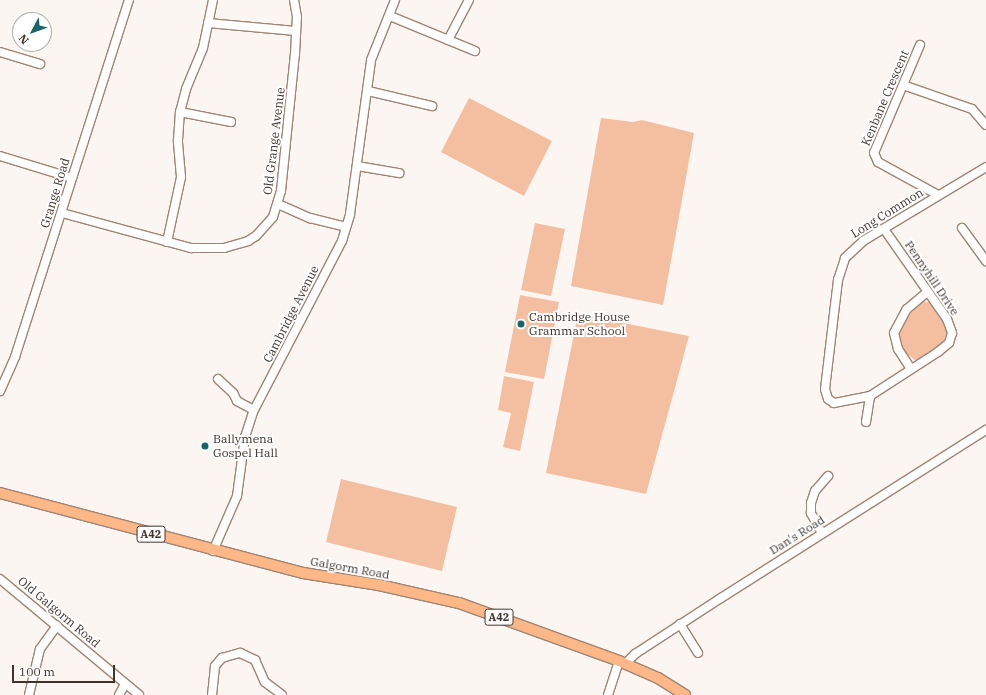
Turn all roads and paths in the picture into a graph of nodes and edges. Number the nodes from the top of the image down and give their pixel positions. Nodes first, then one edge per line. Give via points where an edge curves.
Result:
1 (213, 0) edge
2 (294, 0) edge
3 (395, 0) edge
4 (469, 0) edge
5 (126, 1) edge
6 (390, 16) junction
7 (208, 23) junction
8 (296, 31) junction
9 (448, 40) junction
10 (920, 45) dead end
11 (475, 51) dead end
12 (0, 52) edge
13 (40, 64) dead end
14 (903, 85) junction
15 (368, 91) junction
16 (432, 106) dead end
17 (180, 112) junction
18 (230, 122) dead end
19 (986, 124) edge
20 (0, 156) edge
21 (357, 166) junction
22 (986, 167) edge
23 (399, 173) dead end
24 (72, 178) junction
25 (938, 195) junction
26 (278, 204) junction
27 (62, 213) junction
28 (346, 227) junction
29 (962, 228) dead end
30 (884, 229) junction
31 (166, 242) junction
32 (986, 261) edge
33 (927, 292) junction
34 (911, 369) junction
35 (218, 379) dead end
36 (0, 391) edge
37 (870, 396) junction
38 (830, 401) joint
39 (254, 410) junction
40 (866, 422) dead end
41 (986, 430) edge
42 (828, 476) dead end
43 (0, 493) edge
44 (822, 534) junction
45 (213, 551) junction
46 (0, 579) edge
47 (680, 624) junction
48 (57, 626) junction
49 (698, 653) dead end
50 (622, 663) junction
51 (125, 684) junction
52 (29, 695) edge
53 (119, 695) edge
54 (139, 695) edge
55 (212, 695) edge
56 (282, 695) edge
57 (608, 695) edge
58 (685, 695) edge

1 - 7 street
2 - 8 street, Old Grange Avenue
3 - 6 street, Cambridge Avenue
4 - 9 street
5 - 24 street, Grange Road
6 - 9 street
6 - 15 street, Cambridge Avenue via 371,60
7 - 8 street
7 - 17 street via 199,60 186,89
8 - 26 street, Old Grange Avenue via 287,147
9 - 11 street
10 - 14 street, Kenbane Crescent
12 - 13 street
14 - 19 street via 972,109
14 - 25 street, Kenbane Crescent via 874,156 880,163
15 - 16 street
15 - 21 street, Cambridge Avenue
17 - 18 street
17 - 31 street via 178,140 181,177
20 - 24 street
21 - 23 street
21 - 28 street, Cambridge Avenue
22 - 25 street, Long Common
24 - 27 street, Grange Road
25 - 30 street, Long Common
26 - 28 street via 310,218
26 - 31 street, Old Grange Avenue via 265,227 248,241 237,246 210,250
27 - 31 street, Old Grange Avenue
27 - 36 street, Grange Road via 8,379
28 - 39 street, Cambridge Avenue via 342,241
29 - 32 street
30 - 33 street, Pennyhill Drive
30 - 38 street, Long Common via 854,248 845,258 840,274 825,389
33 - 34 street via 907,309 894,333 898,349
33 - 34 street, Pennyhill Drive via 947,319 952,333 949,343
34 - 37 street, Pennyhill Drive
35 - 39 street via 234,393 237,402
37 - 38 street, Pennyhill Drive via 836,403
37 - 40 street
39 - 45 street, Cambridge Avenue via 245,436 237,496
41 - 44 street, Dan's Road
42 - 44 street via 816,491 810,508
43 - 45 main road, Galgorm Road / A42
44 - 47 street, Dan's Road
45 - 50 main road, Galgorm Road / A42 via 303,573 379,585 459,603
46 - 48 street, Old Galgorm Road
47 - 49 street
47 - 50 street, Dan's Road
48 - 51 street, Old Galgorm Road
48 - 52 street via 40,649
50 - 57 street
50 - 58 main road, Galgorm Road / A42 via 658,678
51 - 53 street
51 - 54 street, Old Galgorm Road
55 - 56 street via 215,666 222,658 240,653 254,660 265,682

